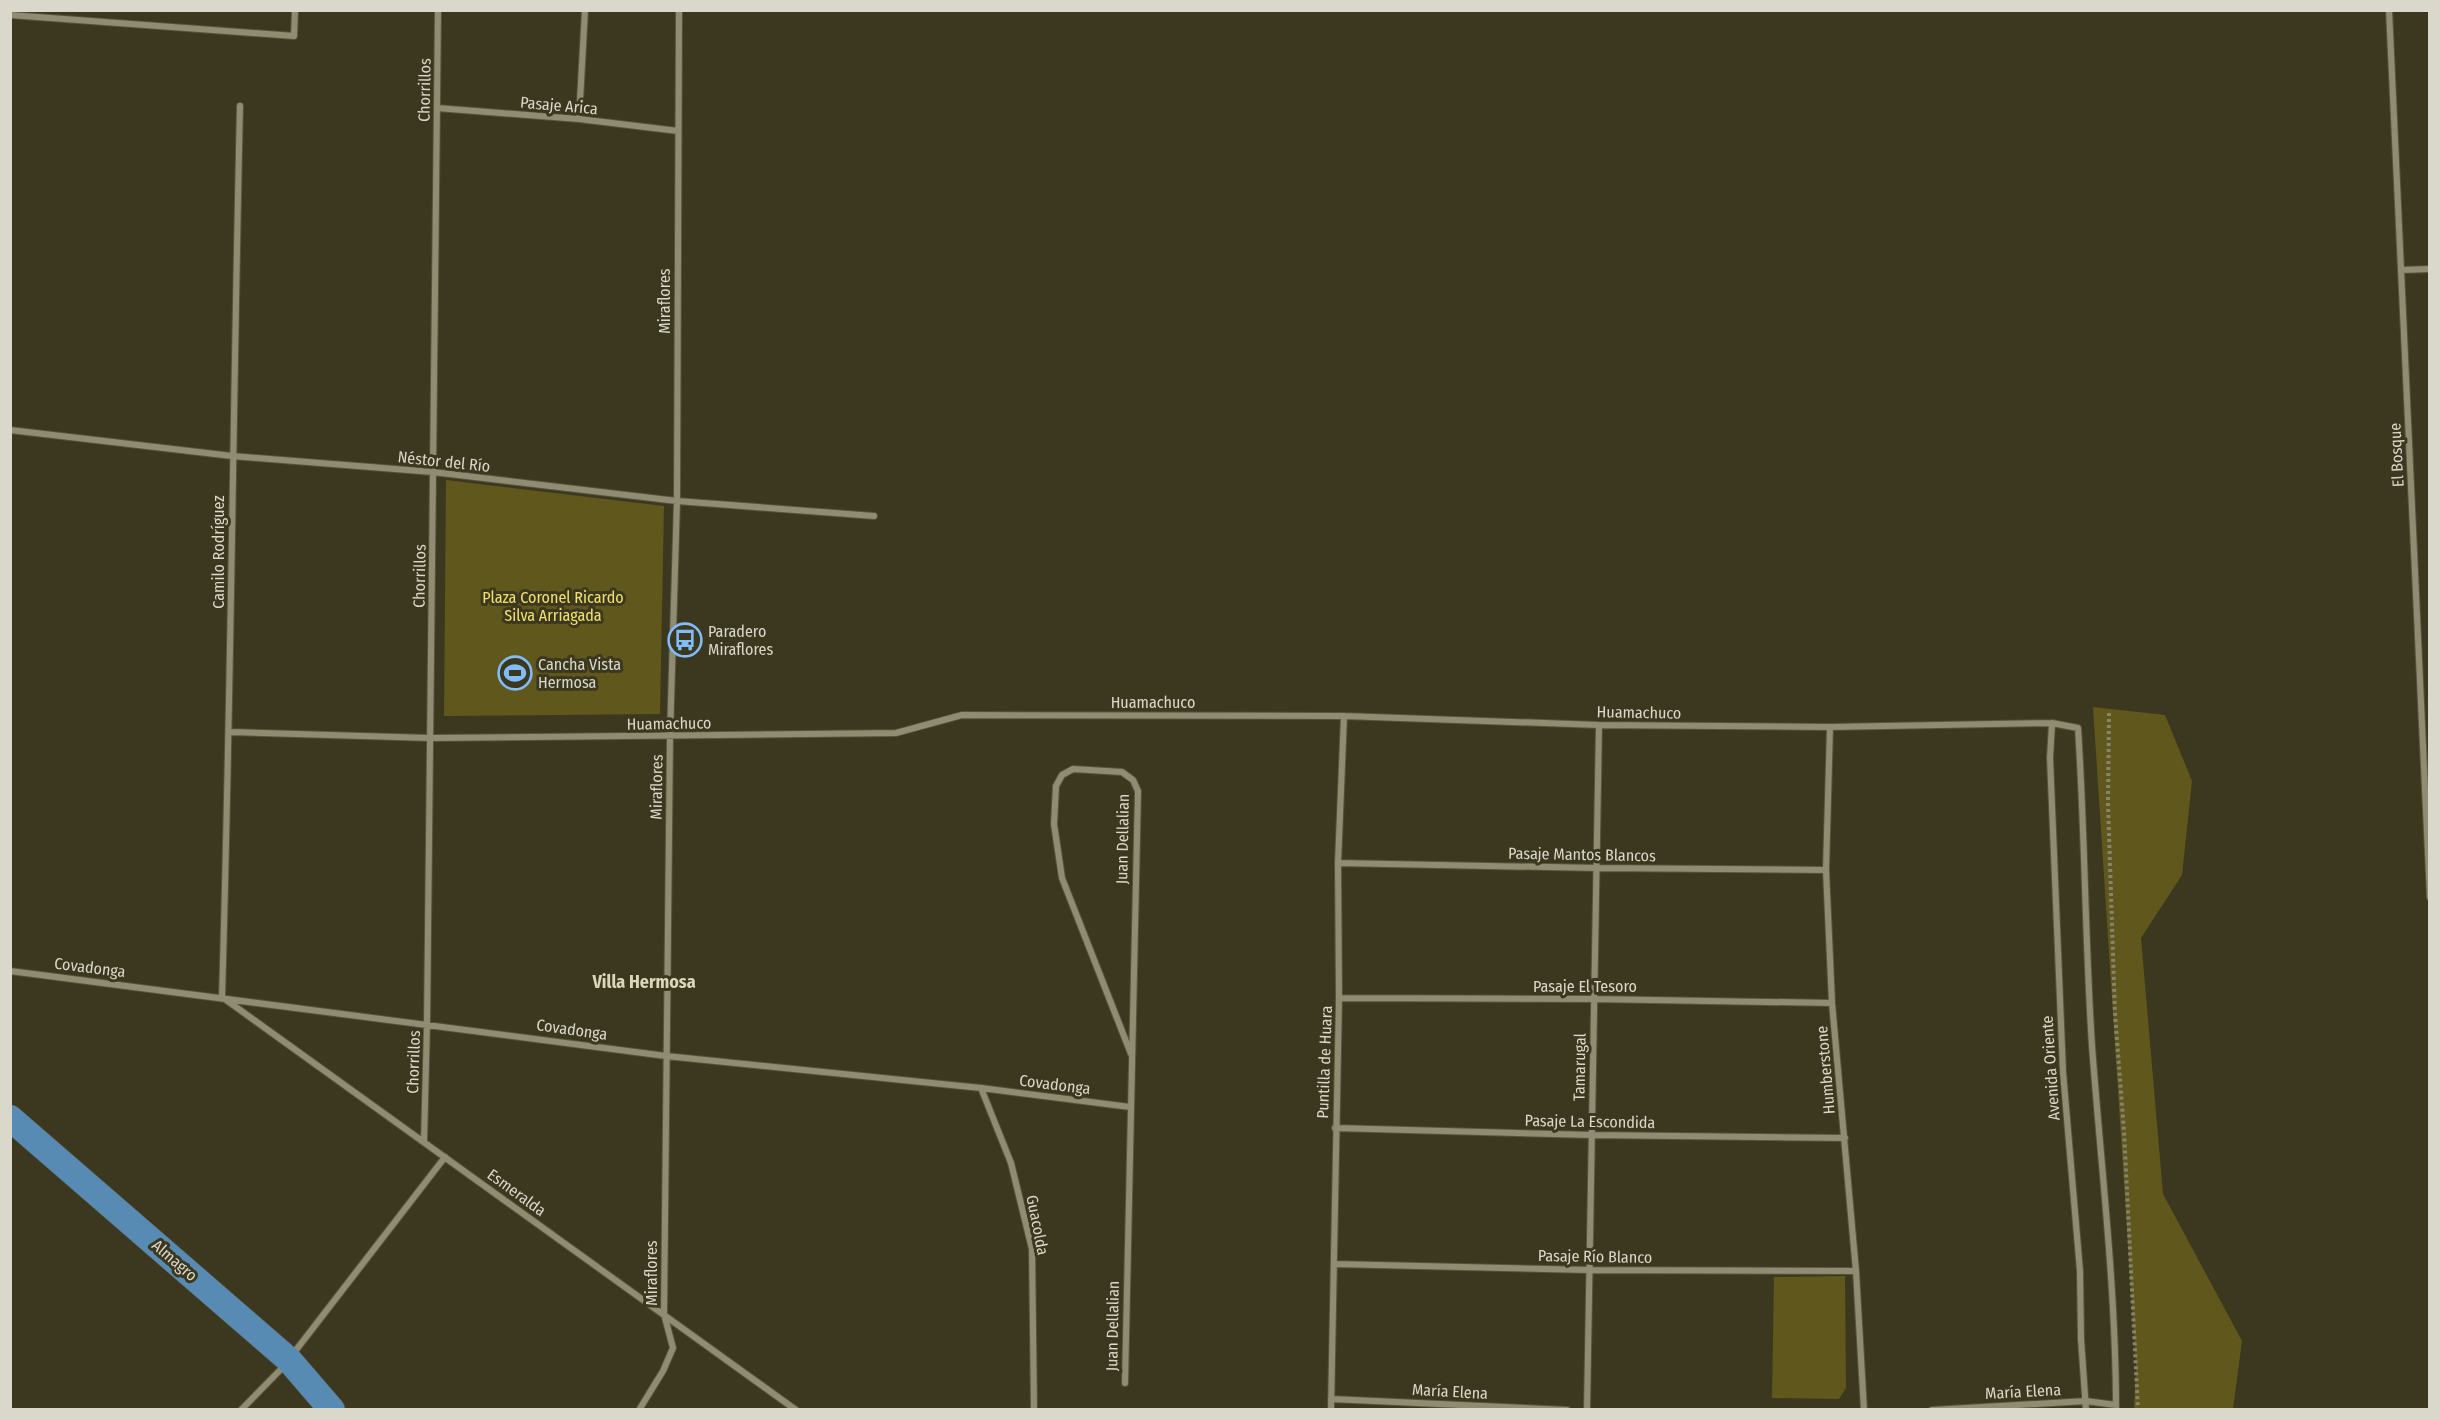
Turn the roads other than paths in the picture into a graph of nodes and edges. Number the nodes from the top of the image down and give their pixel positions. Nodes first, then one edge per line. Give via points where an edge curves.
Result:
1 (295, 10) edge
2 (438, 10) edge
3 (585, 10) edge
4 (679, 10) edge
5 (2389, 10) edge
6 (10, 15) edge
7 (240, 106) dead end
8 (437, 108) junction
9 (579, 119) junction
10 (678, 131) junction
11 (2430, 269) edge
12 (2401, 270) junction
13 (10, 430) edge
14 (232, 456) junction
15 (433, 472) junction
16 (677, 501) junction
17 (874, 516) dead end
18 (1344, 716) junction
19 (2052, 723) junction
20 (1599, 725) junction
21 (1830, 728) junction
22 (230, 732) junction
23 (670, 736) junction
24 (430, 738) junction
25 (1338, 863) junction
26 (1596, 868) junction
27 (1826, 870) junction
28 (2430, 896) edge
29 (10, 971) edge
30 (222, 997) junction
31 (1339, 998) junction
32 (1594, 999) junction
33 (1832, 1003) junction
34 (427, 1024) junction
35 (1131, 1054) junction
36 (666, 1056) junction
37 (981, 1088) junction
38 (1130, 1107) junction
39 (10, 1118) edge
40 (1335, 1128) junction
41 (1592, 1135) junction
42 (1845, 1138) junction
43 (424, 1142) junction
44 (445, 1157) junction
45 (1334, 1264) junction
46 (1589, 1270) junction
47 (1856, 1270) junction
48 (664, 1314) junction
49 (289, 1360) junction
50 (1125, 1383) dead end
51 (1331, 1399) junction
52 (2086, 1401) junction
53 (2116, 1408) edge
54 (242, 1410) edge
55 (332, 1410) edge
56 (639, 1410) edge
57 (796, 1410) edge
58 (1034, 1410) edge
59 (1331, 1410) edge
60 (1567, 1410) edge
61 (1587, 1410) edge
62 (1864, 1410) edge
63 (1932, 1410) edge
64 (2086, 1410) edge

1 - 6 street via 294,36
2 - 8 street, Chorrillos
3 - 9 street
4 - 10 street, Miraflores
5 - 12 street, El Bosque
7 - 14 street, Camilo Rodríguez
8 - 9 street, Pasaje Arica
8 - 15 street, Chorrillos
9 - 10 street, Pasaje Arica
10 - 16 street, Miraflores
11 - 12 street
12 - 28 street, El Bosque
13 - 14 street, Néstor del Río
14 - 15 street, Néstor del Río
14 - 22 street, Camilo Rodríguez
15 - 16 street, Néstor del Río
15 - 24 street, Chorrillos
16 - 17 street, Néstor del Río
16 - 23 street, Miraflores
18 - 20 street, Huamachuco
18 - 23 street, Huamachuco via 962,715 896,733
18 - 25 street, Puntilla de Huara
19 - 21 street, Huamachuco
19 - 52 street, Avenida Oriente via 2060,1013
19 - 53 street, Huamachuco via 2078,728 2092,1045
20 - 21 street, Huamachuco
20 - 26 street, Tamarugal
21 - 27 street, Humberstone
22 - 24 street, Huamachuco
22 - 30 street, Camilo Rodríguez
23 - 24 street, Huamachuco
23 - 36 street, Miraflores
24 - 34 street, Chorrillos
25 - 26 street, Pasaje Mantos Blancos
25 - 31 street, Puntilla de Huara
26 - 27 street, Pasaje Mantos Blancos
26 - 32 street, Tamarugal
27 - 33 street, Humberstone
29 - 30 street, Covadonga
30 - 34 street, Covadonga
30 - 43 street, Esmeralda
31 - 32 street, Pasaje El Tesoro
31 - 40 street, Puntilla de Huara
32 - 33 street, Pasaje El Tesoro
32 - 41 street, Tamarugal
33 - 42 street, Humberstone
34 - 36 street, Covadonga
34 - 43 street, Chorrillos
35 - 35 street, Juan Dellalian via 1062,878 1054,824 1055,793 1062,775 1073,769 1122,772 1133,780 1138,791
35 - 38 street, Juan Dellalian
36 - 37 street, Covadonga
36 - 48 street, Miraflores
37 - 38 street, Covadonga
37 - 58 street, Guacolda via 1011,1163 1032,1249
38 - 50 street, Juan Dellalian
39 - 49 main road, Almagro
40 - 41 street, Pasaje La Escondida
40 - 45 street, Puntilla de Huara
41 - 42 street, Pasaje La Escondida
41 - 46 street, Tamarugal
42 - 47 street, Humberstone
43 - 44 street, Esmeralda
44 - 48 street, Esmeralda
44 - 49 street
45 - 46 street, Pasaje Río Blanco
45 - 51 street, Puntilla de Huara
46 - 47 street, Pasaje Río Blanco
46 - 61 street, Tamarugal
47 - 62 street, Humberstone
48 - 56 street, Miraflores via 673,1348
48 - 57 street, Esmeralda
49 - 54 street
49 - 55 main road, Almagro
51 - 59 street, Puntilla de Huara
51 - 60 street, María Elena
52 - 53 street, María Elena
52 - 63 street, María Elena
52 - 64 street, Avenida Oriente

